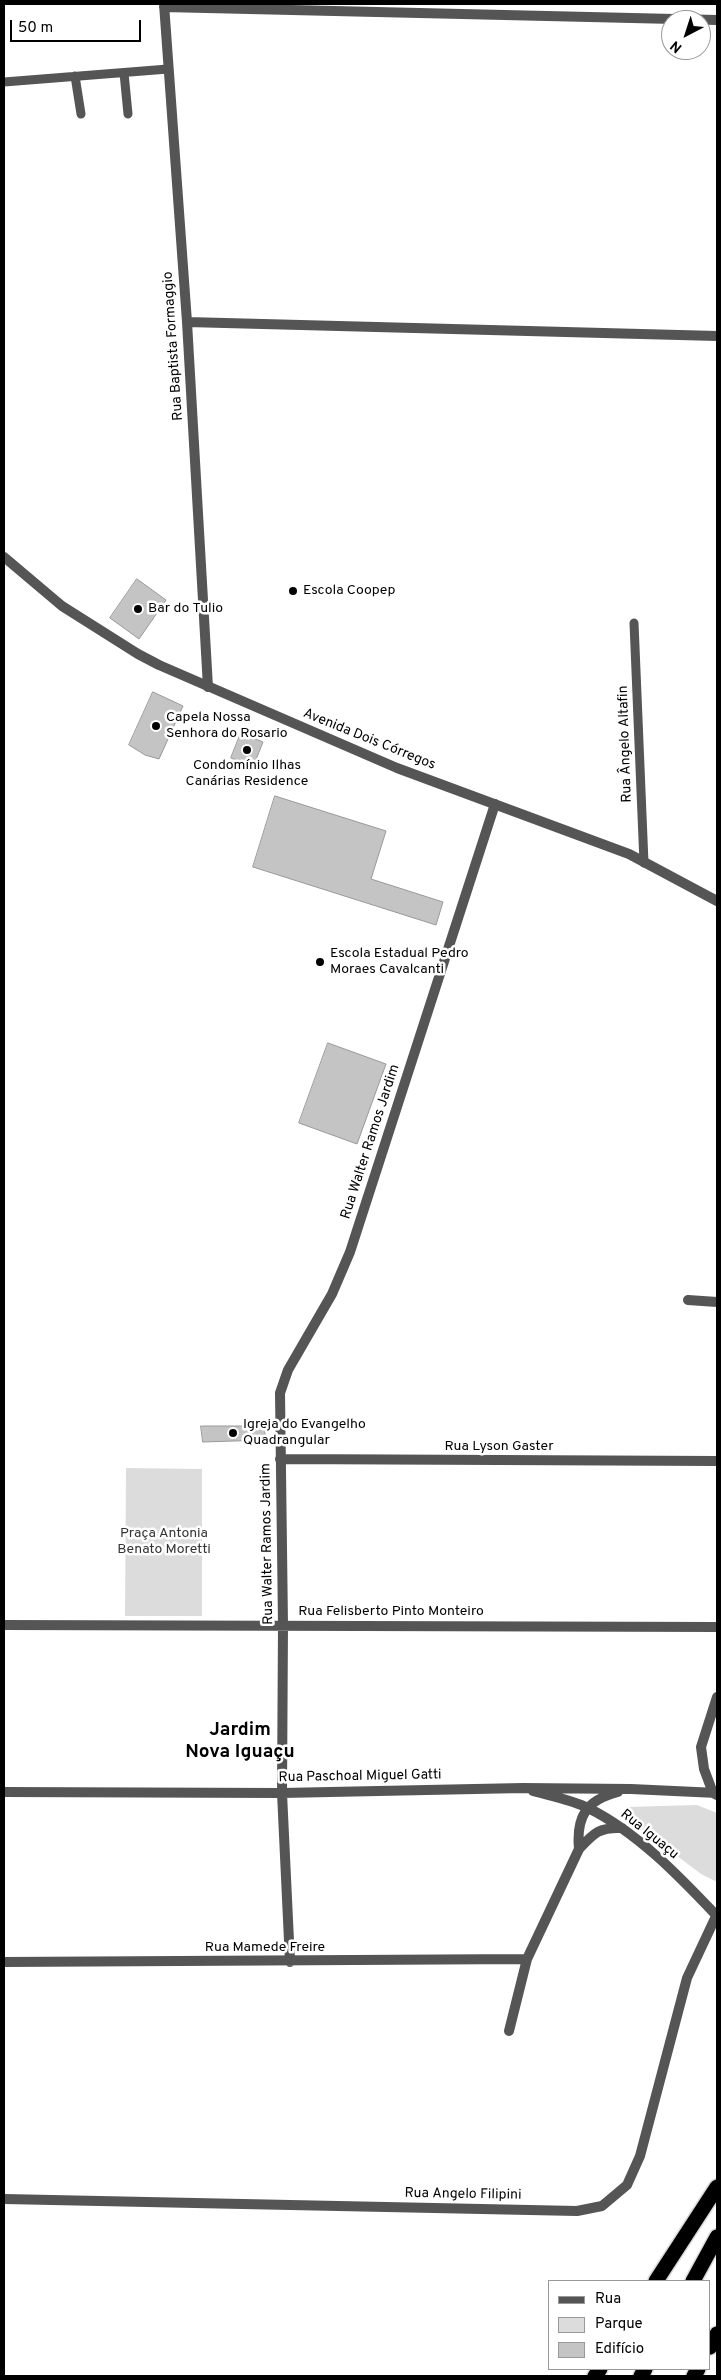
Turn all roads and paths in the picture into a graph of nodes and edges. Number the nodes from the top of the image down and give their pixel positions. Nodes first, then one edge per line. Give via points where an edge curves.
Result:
1 (164, 5) edge
2 (717, 20) edge
3 (168, 70) junction
4 (124, 73) junction
5 (75, 76) junction
6 (4, 82) edge
7 (81, 114) dead end
8 (128, 114) dead end
9 (187, 322) junction
10 (717, 336) edge
11 (4, 556) edge
12 (634, 623) dead end
13 (208, 687) junction
14 (495, 804) junction
15 (644, 863) junction
16 (717, 901) edge
17 (688, 1300) dead end
18 (717, 1302) edge
19 (280, 1459) junction
20 (717, 1461) edge
21 (4, 1625) edge
22 (283, 1625) junction
23 (717, 1627) edge
24 (717, 1696) edge
25 (523, 1788) junction
26 (630, 1788) junction
27 (4, 1792) edge
28 (282, 1792) junction
29 (716, 1794) edge
30 (587, 1807) junction
31 (622, 1828) junction
32 (579, 1849) junction
33 (717, 1914) edge
34 (527, 1959) junction
35 (4, 1962) edge
36 (290, 1962) junction
37 (509, 2031) dead end
38 (717, 2187) edge
39 (4, 2199) edge
40 (717, 2237) edge
41 (657, 2280) edge
42 (694, 2280) edge
43 (717, 2334) edge
44 (711, 2345) edge

1 - 2 street
1 - 3 street, Rua Baptista Formaggio
3 - 4 lane
3 - 9 street, Rua Baptista Formaggio
4 - 5 lane
4 - 8 lane
5 - 6 lane
5 - 7 lane
9 - 10 street
9 - 13 street, Rua Baptista Formaggio
11 - 13 street, Avenida Dois Córregos via 79,617 138,654
12 - 15 lane, Rua Ângelo Altafin
13 - 14 street, Avenida Dois Córregos via 398,768
14 - 15 street, Avenida Dois Córregos via 629,854
14 - 19 street, Rua Walter Ramos Jardim via 350,1252 332,1294 288,1370 280,1393
15 - 16 street, Avenida Dois Córregos
17 - 18 street
19 - 20 street, Rua Lyson Gaster
19 - 22 street, Rua Walter Ramos Jardim
21 - 22 street, Rua Felisberto Pinto Monteiro
22 - 23 street, Rua Felisberto Pinto Monteiro
22 - 28 street, Rua Walter Ramos Jardim
24 - 29 street via 701,1747 704,1769
25 - 26 street, Rua Paschoal Miguel Gatti
25 - 28 street, Rua Paschoal Miguel Gatti
25 - 30 street, Rua Iguaçu
26 - 29 street, Rua Paschoal Miguel Gatti
26 - 30 street via 604,1796
27 - 28 street, Rua Paschoal Miguel Gatti
28 - 36 street, Rua Walter Ramos Jardim
30 - 31 street, Rua Iguaçu
30 - 32 street via 578,1834
31 - 32 street via 606,1827 592,1835
31 - 33 street, Rua Iguaçu
32 - 34 street
33 - 39 street, Rua Angelo Filipini via 687,1978 640,2156 627,2186 602,2206 578,2211
34 - 36 street, Rua Mamede Freire
34 - 37 street
35 - 36 street, Rua Mamede Freire
38 - 41 highway
40 - 42 highway
43 - 44 highway

